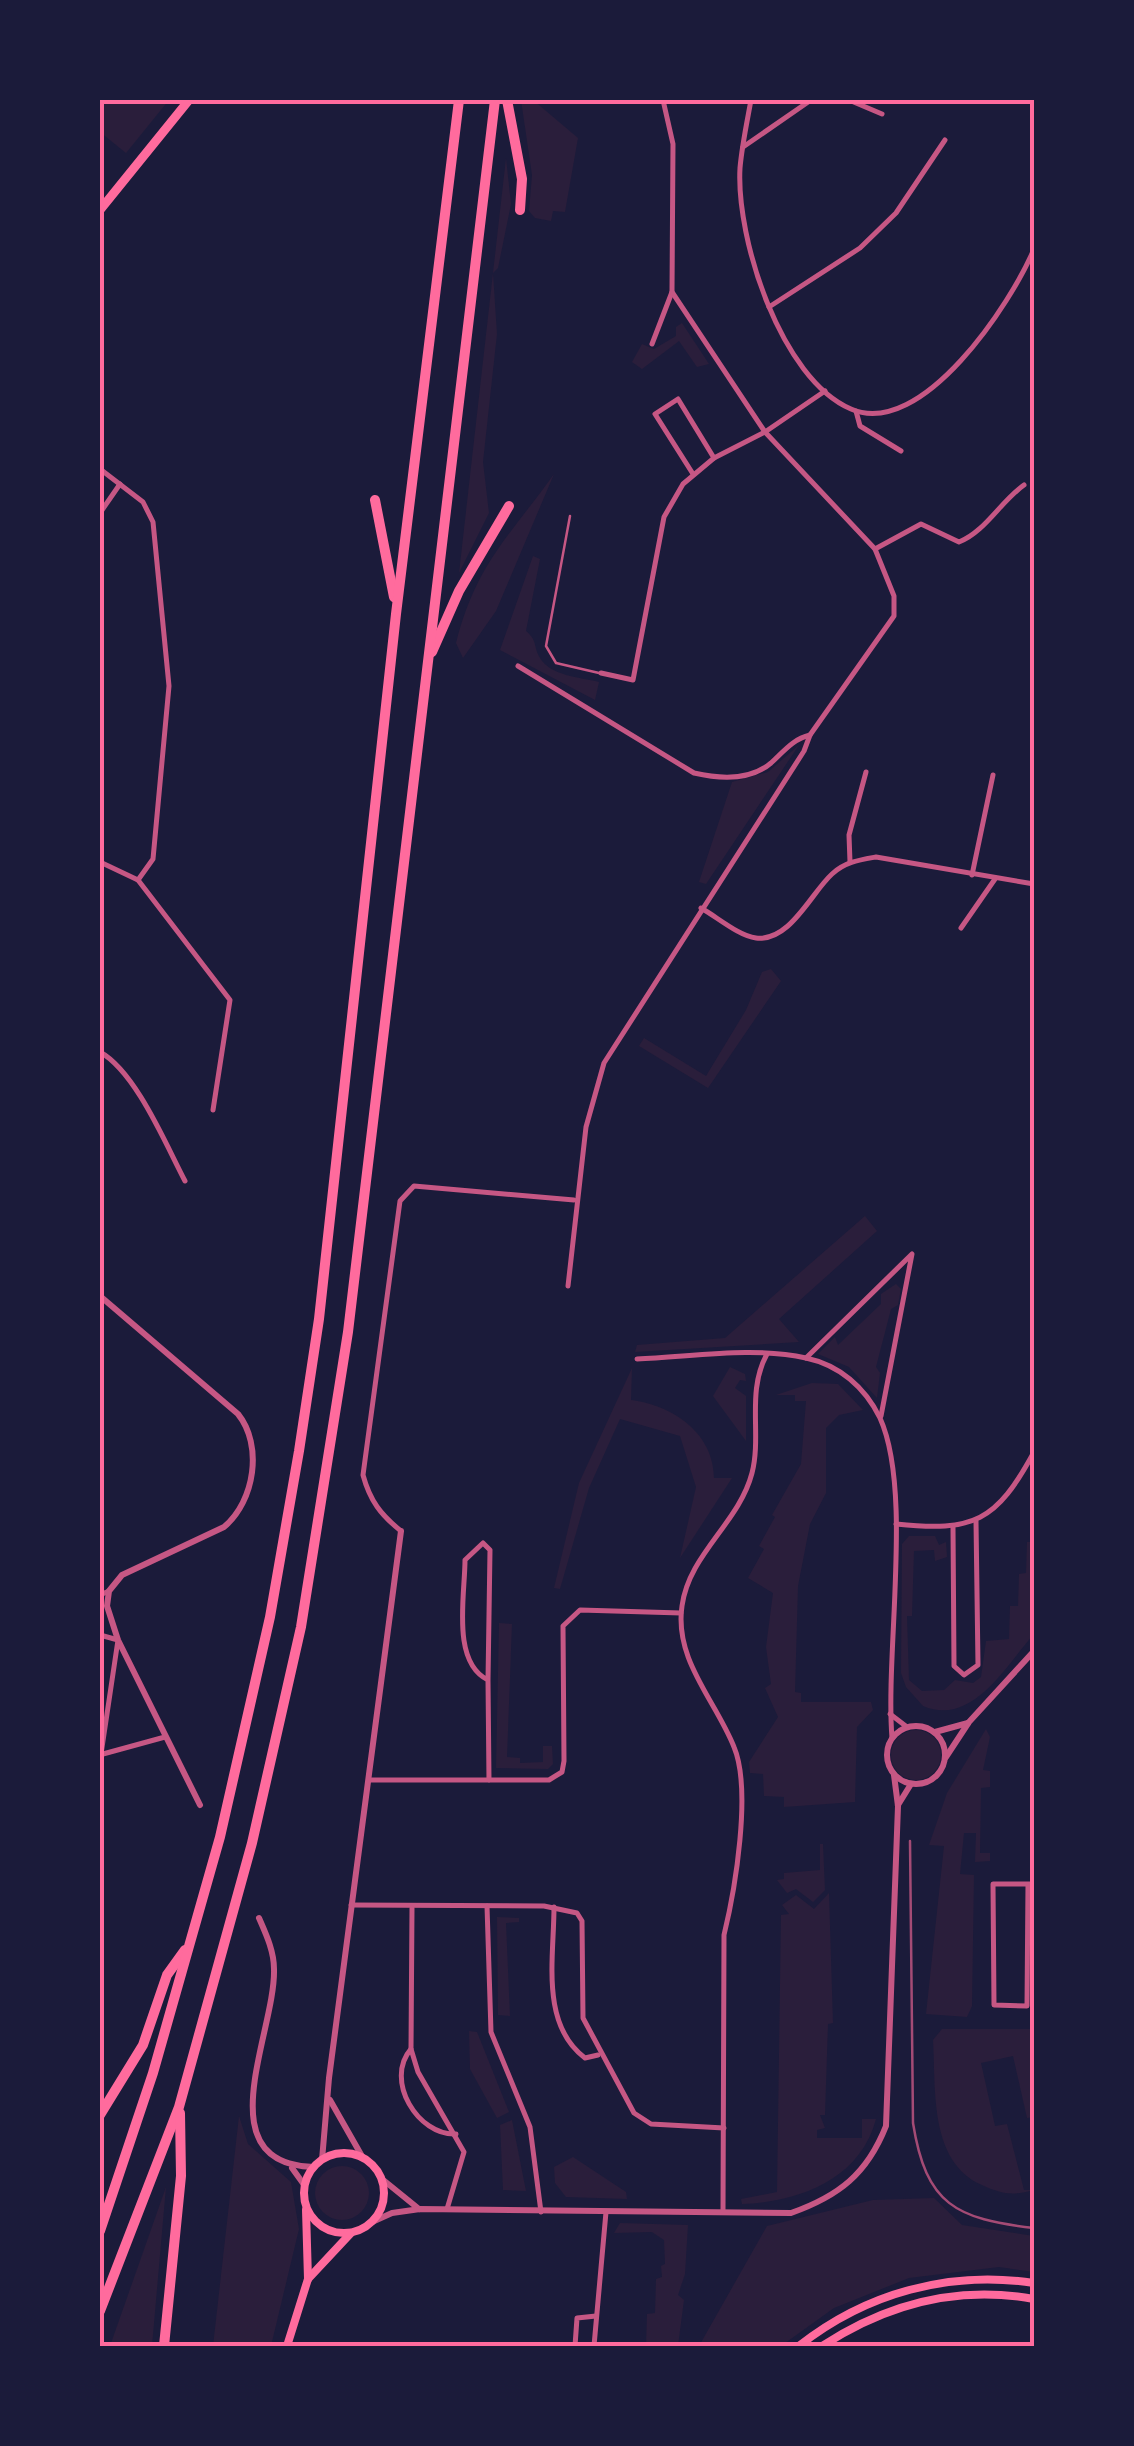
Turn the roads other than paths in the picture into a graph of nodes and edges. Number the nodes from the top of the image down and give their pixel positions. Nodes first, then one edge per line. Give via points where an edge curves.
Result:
1 (189, 100) edge
2 (459, 100) edge
3 (495, 100) edge
4 (507, 100) edge
5 (664, 100) edge
6 (751, 100) edge
7 (811, 100) edge
8 (849, 100) edge
9 (882, 114) dead end
10 (945, 140) dead end
11 (743, 147) junction
12 (100, 210) edge
13 (520, 210) dead end
14 (1034, 249) edge
15 (672, 292) junction
16 (769, 307) junction
17 (652, 344) dead end
18 (824, 391) junction
19 (856, 412) junction
20 (765, 432) junction
21 (901, 451) dead end
22 (714, 458) junction
23 (100, 468) edge
24 (693, 475) junction
25 (120, 484) junction
26 (1024, 486) dead end
27 (374, 500) dead end
28 (509, 506) dead end
29 (100, 513) edge
30 (570, 516) dead end
31 (875, 549) junction
32 (396, 614) junction
33 (428, 662) junction
34 (518, 666) dead end
35 (601, 673) joint
36 (810, 736) junction
37 (866, 772) dead end
38 (994, 775) dead end
39 (100, 862) edge
40 (850, 862) junction
41 (972, 875) junction
42 (995, 879) junction
43 (138, 880) junction
44 (1034, 884) edge
45 (701, 908) junction
46 (960, 928) dead end
47 (100, 1052) edge
48 (213, 1110) dead end
49 (184, 1181) dead end
50 (574, 1200) junction
51 (568, 1286) dead end
52 (100, 1296) edge
53 (767, 1354) junction
54 (806, 1358) junction
55 (637, 1359) dead end
56 (880, 1419) junction
57 (1034, 1452) edge
58 (976, 1521) junction
59 (896, 1524) junction
60 (953, 1527) junction
61 (401, 1531) joint
62 (110, 1591) junction
63 (100, 1595) edge
64 (681, 1613) junction
65 (100, 1635) edge
66 (118, 1640) junction
67 (1034, 1651) edge
68 (488, 1680) junction
69 (890, 1714) junction
70 (970, 1722) junction
71 (907, 1726) junction
72 (934, 1732) junction
73 (166, 1737) junction
74 (892, 1738) junction
75 (946, 1757) junction
76 (101, 1758) edge
77 (894, 1775) junction
78 (368, 1780) junction
79 (489, 1780) junction
80 (911, 1784) junction
81 (200, 1804) dead end
82 (898, 1806) junction
83 (1031, 1884) edge
84 (351, 1905) junction
85 (487, 1906) junction
86 (554, 1907) junction
87 (412, 1908) junction
88 (259, 1918) dead end
89 (192, 1941) junction
90 (411, 2049) junction
91 (599, 2055) junction
92 (329, 2099) junction
93 (180, 2107) junction
94 (100, 2114) edge
95 (724, 2128) junction
96 (456, 2134) junction
97 (363, 2158) junction
98 (322, 2160) junction
99 (292, 2166) junction
100 (314, 2167) junction
101 (382, 2179) junction
102 (305, 2186) junction
103 (305, 2202) junction
104 (420, 2209) junction
105 (446, 2212) junction
106 (541, 2212) junction
107 (606, 2212) junction
108 (722, 2214) junction
109 (372, 2222) junction
110 (100, 2230) edge
111 (351, 2233) junction
112 (308, 2280) junction
113 (1034, 2283) edge
114 (1034, 2299) edge
115 (100, 2311) edge
116 (596, 2316) junction
117 (164, 2346) edge
118 (287, 2346) edge
119 (574, 2346) edge
120 (594, 2346) edge
121 (799, 2346) edge
122 (822, 2346) edge

1 - 12 main road
2 - 32 highway
3 - 33 highway
4 - 13 highway via 522,179
5 - 15 street via 673,144
6 - 11 street
7 - 11 street
8 - 9 street
10 - 16 street via 896,213 860,248
11 - 16 street via 749,249
14 - 19 street via 1020,282 945,379 916,399
15 - 17 street
15 - 20 street
16 - 18 street
18 - 19 street
18 - 20 street
19 - 21 street via 860,426
20 - 22 street
20 - 31 street
22 - 24 street
22 - 24 street via 678,400 655,414
23 - 25 street
24 - 35 street via 664,516 633,680
25 - 29 street
25 - 43 street via 143,502 153,522 169,686 154,859
26 - 31 street via 972,537 959,542 921,524
27 - 32 highway
28 - 33 highway via 458,591
30 - 35 lane via 546,646 556,664
31 - 36 street via 894,596 894,616
32 - 89 highway via 300,1451 243,1740
33 - 93 highway via 334,1439 269,1769
34 - 36 street via 694,773 744,776 766,767 797,738
36 - 45 street
37 - 40 street via 849,835
38 - 41 street
39 - 43 street
40 - 41 street via 876,857
40 - 45 street via 769,937 754,938
41 - 42 street
42 - 44 street
42 - 46 street
43 - 48 street via 230,1000
45 - 50 street via 604,1063
47 - 49 street via 150,1116
50 - 51 street
50 - 61 street via 414,1186 400,1201 363,1476 383,1517
52 - 62 street via 238,1414 255,1447 238,1516 122,1574
53 - 54 street
53 - 55 street
53 - 64 street via 758,1370 756,1457 748,1489 692,1572
54 - 56 street via 836,1368 859,1386
54 - 56 street via 912,1254
56 - 59 street
57 - 58 street via 994,1513
58 - 60 street
58 - 60 street via 978,1665 964,1675 954,1666
59 - 60 street
59 - 69 street
61 - 78 street
62 - 63 street
62 - 66 street via 107,1606
64 - 79 street via 580,1610 564,1626 562,1772 549,1780
64 - 95 street via 686,1651 740,1764 736,1897 724,1935
65 - 66 street
66 - 73 street
66 - 76 street
67 - 70 street
68 - 68 street via 465,1654 465,1560 483,1543 490,1550
68 - 79 street
69 - 71 street
69 - 74 street
70 - 72 street
70 - 75 street
71 - 72 street
71 - 74 street
72 - 75 street
73 - 76 street
73 - 81 street
74 - 77 street via 886,1757
75 - 80 street via 930,1781
77 - 80 street
77 - 82 street
78 - 79 street
78 - 84 street
80 - 82 street
82 - 108 street via 886,2126 873,2157 824,2201 790,2213
83 - 83 street via 993,1884 994,2006 1027,2006
84 - 87 street
84 - 92 street
85 - 86 street
85 - 87 street
85 - 106 street via 491,2032 530,2127
86 - 91 street via 578,1913 582,1921 583,2018
86 - 91 street via 554,2016 567,2045 585,2058
87 - 90 street
88 - 99 street via 274,1969 251,2109 256,2138
89 - 94 highway via 167,1975 142,2044
89 - 110 highway
90 - 96 street
90 - 96 street via 402,2058 401,2076 413,2112 427,2126
91 - 95 street via 634,2113 651,2124
92 - 97 street
92 - 98 street
93 - 115 highway
93 - 117 highway via 181,2176
95 - 108 street
96 - 105 street via 464,2152
97 - 98 main road via 336,2154
97 - 101 main road
98 - 100 main road
99 - 100 street
99 - 102 street
100 - 102 main road
101 - 104 street
101 - 109 main road via 384,2202
102 - 103 main road
103 - 111 main road via 317,2223
103 - 112 main road
104 - 105 street
104 - 109 street
105 - 106 street
106 - 107 street
107 - 108 street
107 - 116 street
109 - 111 main road
111 - 112 main road
112 - 118 main road
113 - 121 main road via 996,2277 906,2291 863,2305
114 - 122 main road via 970,2291 917,2302
116 - 119 street via 577,2318
116 - 120 street

